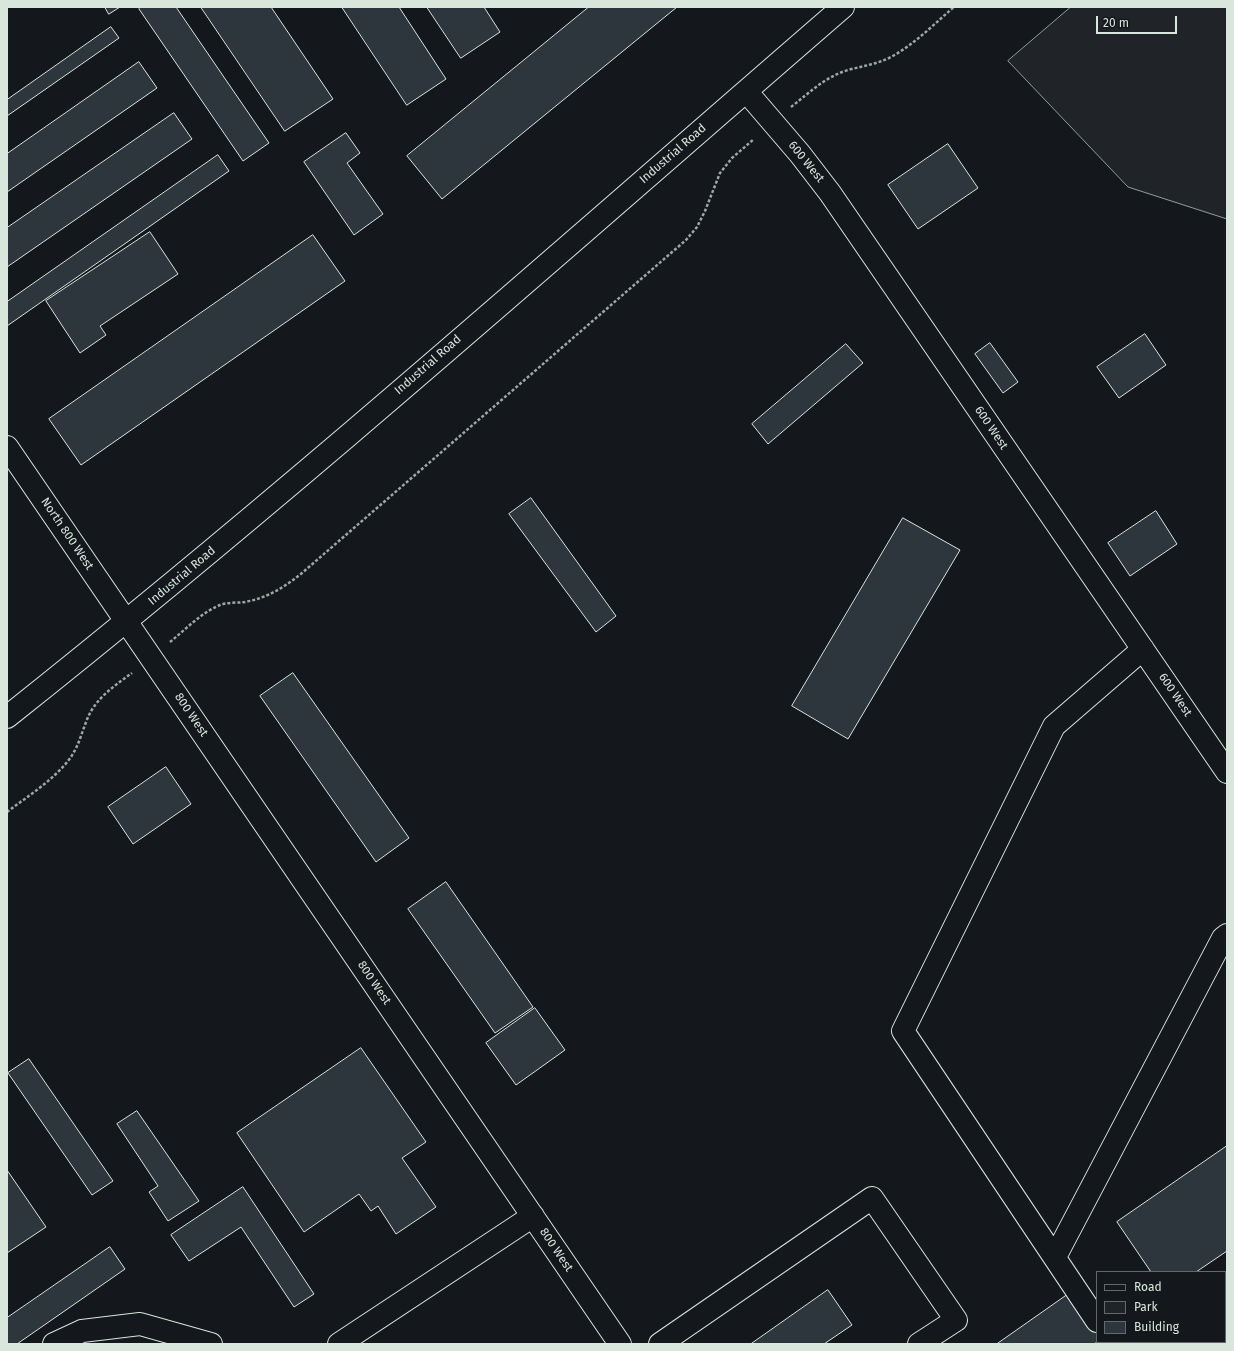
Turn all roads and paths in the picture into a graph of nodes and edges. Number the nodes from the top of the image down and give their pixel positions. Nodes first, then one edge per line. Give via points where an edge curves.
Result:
1 (843, 7) edge
2 (954, 7) edge
3 (746, 91) junction
4 (803, 97) dead end
5 (737, 153) dead end
6 (7, 447) edge
7 (127, 621) junction
8 (182, 632) dead end
9 (1143, 649) junction
10 (115, 687) dead end
11 (7, 717) edge
12 (1227, 772) edge
13 (7, 812) edge
14 (1227, 935) edge
15 (533, 1216) junction
16 (1055, 1257) junction
17 (1096, 1319) edge
18 (54, 1344) edge
19 (211, 1344) edge
20 (339, 1344) edge
21 (620, 1344) edge
22 (660, 1344) edge
23 (919, 1344) edge

1 - 3 street, Industrial Road
2 - 4 path via 892,56 831,77
3 - 7 street, Industrial Road via 244,524
3 - 9 street, 600 West via 830,193
5 - 8 path via 720,173 697,227 682,244 287,586 256,600 217,607 202,615
6 - 7 street, North 800 West
7 - 11 street, Industrial Road
7 - 15 street, 800 West
9 - 12 street, 600 West
9 - 16 street via 1054,726 903,1031
10 - 13 path via 91,712 79,744 69,760 46,782
14 - 16 street
15 - 20 street
15 - 21 street, 800 West
16 - 17 street
18 - 19 street via 82,1331 140,1324
22 - 23 street via 872,1198 956,1320

